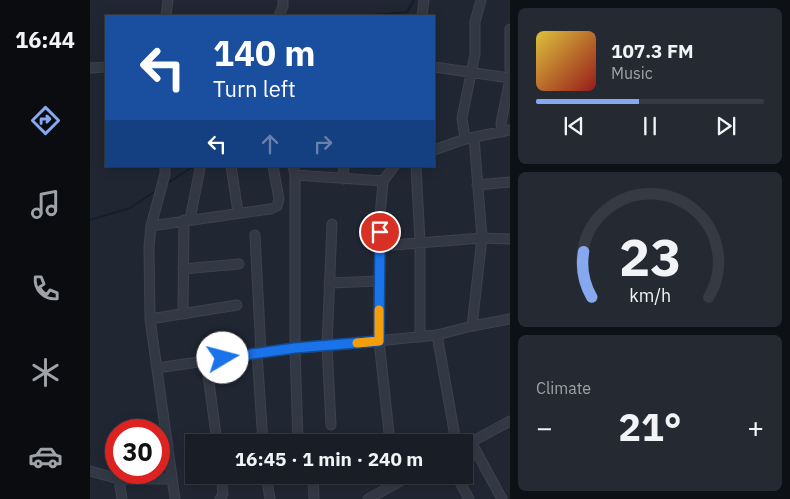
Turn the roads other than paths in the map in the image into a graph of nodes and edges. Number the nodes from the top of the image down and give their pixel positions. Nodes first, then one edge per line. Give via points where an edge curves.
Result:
1 (168, 0) edge
2 (284, 0) edge
3 (424, 0) edge
4 (482, 0) edge
5 (166, 15) edge
6 (278, 15) edge
7 (422, 15) edge
8 (510, 29) edge
9 (105, 67) edge
10 (90, 68) edge
11 (435, 68) edge
12 (510, 69) edge
13 (471, 73) junction
14 (510, 79) edge
15 (506, 131) edge
16 (469, 138) junction
17 (435, 150) edge
18 (165, 167) edge
19 (231, 167) edge
20 (273, 167) edge
21 (344, 167) edge
22 (393, 167) edge
23 (416, 167) edge
24 (200, 170) dead end
25 (294, 170) edge
26 (343, 179) junction
27 (383, 181) junction
28 (510, 182) edge
29 (477, 185) junction
30 (238, 212) junction
31 (187, 220) junction
32 (332, 224) dead end
33 (151, 226) junction
34 (255, 235) dead end
35 (482, 238) junction
36 (510, 239) edge
37 (420, 242) junction
38 (380, 246) junction
39 (239, 264) dead end
40 (183, 269) junction
41 (379, 281) junction
42 (330, 283) junction
43 (237, 305) dead end
44 (182, 314) junction
45 (150, 319) junction
46 (510, 319) edge
47 (472, 326) junction
48 (437, 335) junction
49 (420, 337) junction
50 (379, 341) junction
51 (327, 346) junction
52 (295, 348) junction
53 (259, 353) junction
54 (206, 360) junction
55 (157, 368) junction
56 (510, 421) edge
57 (331, 424) dead end
58 (216, 434) edge
59 (264, 434) edge
60 (298, 434) edge
61 (389, 434) edge
62 (455, 434) edge
63 (473, 441) edge
64 (473, 453) edge
65 (90, 471) edge
66 (105, 475) edge
67 (172, 479) joint
68 (120, 484) edge
69 (222, 484) edge
70 (268, 484) edge
71 (314, 484) edge
72 (396, 484) edge
73 (461, 484) edge
74 (122, 499) edge
75 (175, 499) edge
76 (220, 499) edge
77 (270, 499) edge
78 (314, 499) edge
79 (369, 499) edge
80 (469, 499) edge
81 (502, 499) edge

1 - 5 street
2 - 6 street
3 - 7 street
4 - 13 street via 475,22 475,54
8 - 12 street
9 - 10 street
11 - 13 street
13 - 14 street
13 - 16 street via 462,118
14 - 15 street via 501,123
15 - 16 street
16 - 17 street
16 - 29 street
18 - 33 street
19 - 30 street
20 - 30 street via 279,199 276,206
21 - 26 street
22 - 27 street
23 - 37 street
24 - 31 street
25 - 26 street
25 - 52 street
26 - 27 street
27 - 38 street
28 - 29 street
29 - 35 street
30 - 31 street
31 - 33 street
31 - 40 street
32 - 42 street
33 - 45 street
34 - 53 street
35 - 36 street
35 - 37 street
35 - 47 street
37 - 38 street
37 - 49 street
38 - 41 street
39 - 40 street
40 - 44 street
41 - 42 street
41 - 50 street
42 - 51 street
43 - 44 street
44 - 45 street
45 - 55 street
46 - 47 street
47 - 48 street
48 - 49 street
48 - 62 street
49 - 50 street
50 - 51 street
50 - 61 street
51 - 52 street
51 - 57 street
52 - 53 street
52 - 60 street
53 - 54 street
53 - 59 street
54 - 55 street
54 - 58 street
55 - 67 street
56 - 63 street
64 - 81 street
65 - 66 street
67 - 75 street
68 - 74 street
69 - 76 street via 224,494
70 - 77 street
71 - 78 street
72 - 79 street
73 - 80 street

